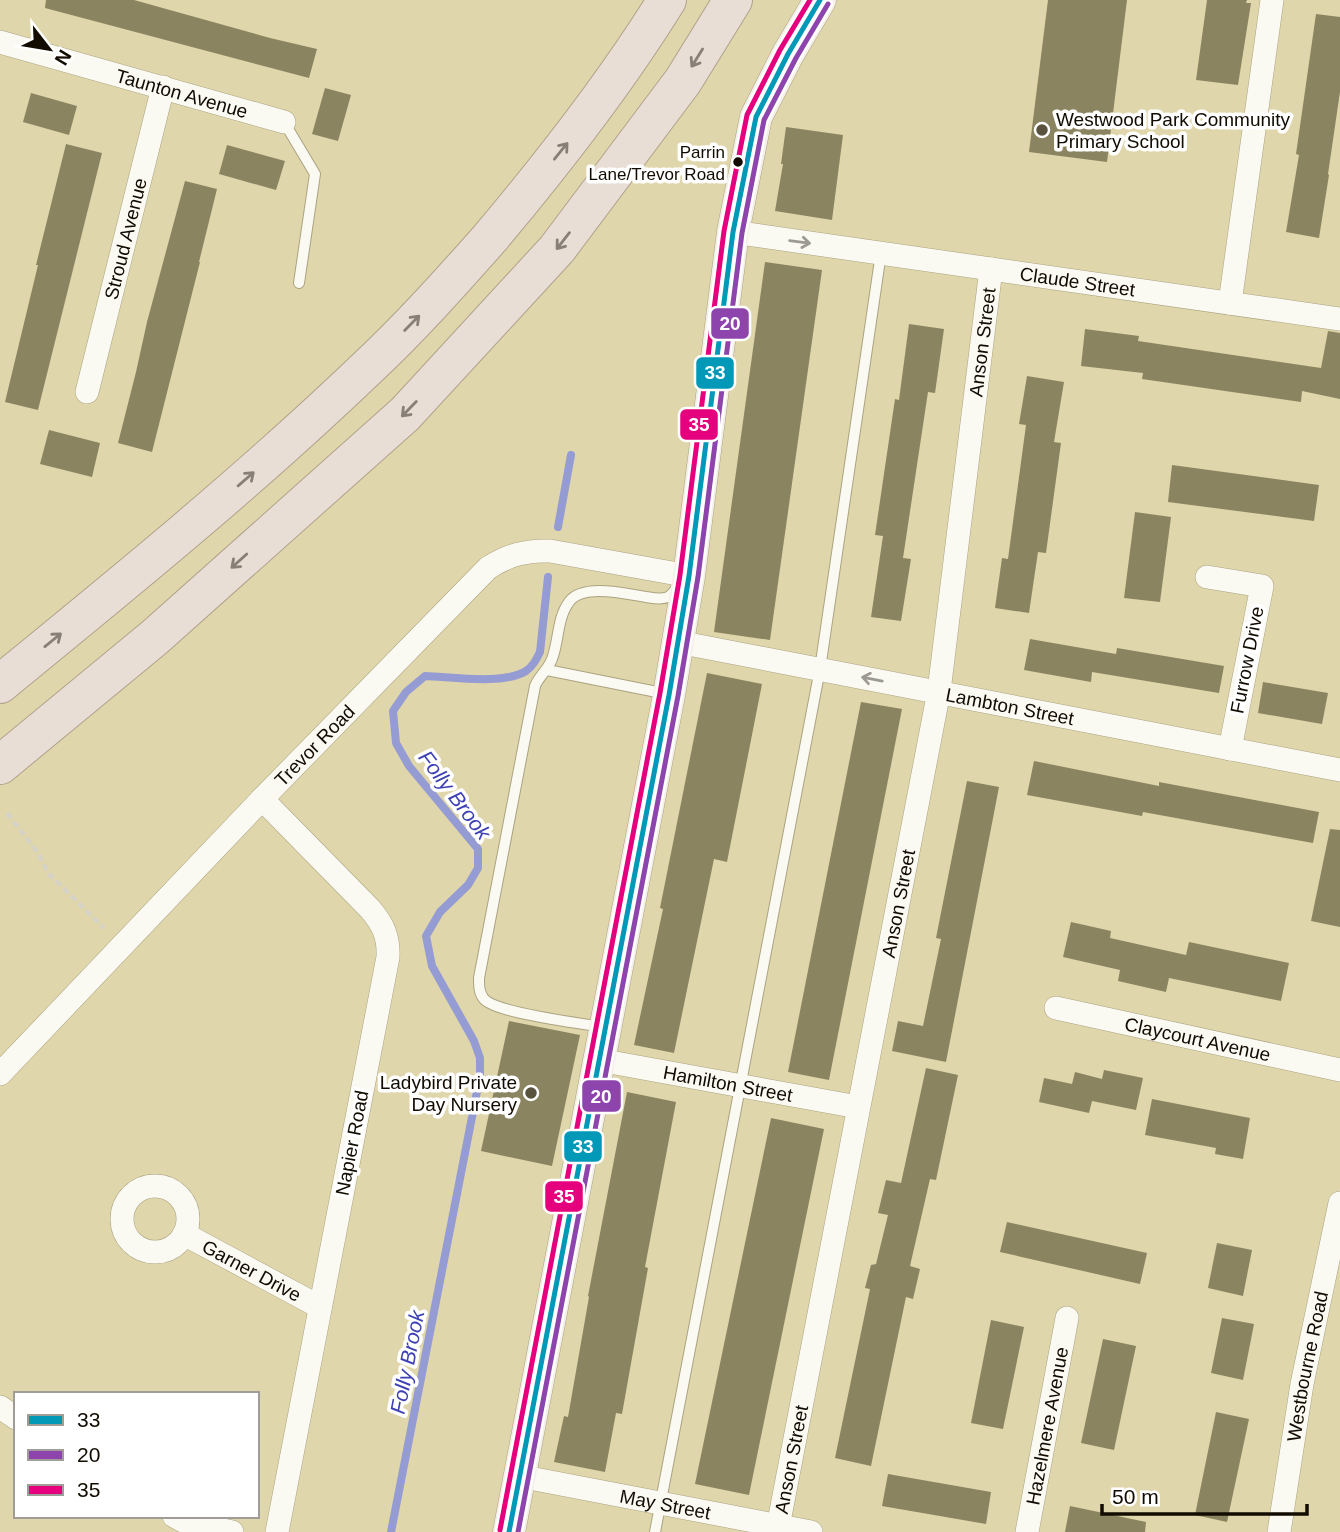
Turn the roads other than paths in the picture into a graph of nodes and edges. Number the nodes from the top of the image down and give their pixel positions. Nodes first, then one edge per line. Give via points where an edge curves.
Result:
1 (667, 0) edge
2 (733, 0) edge
3 (820, 0) edge
4 (1272, 0) edge
5 (0, 42) edge
6 (163, 87) junction
7 (284, 122) joint
8 (733, 232) junction
9 (881, 253) junction
10 (991, 269) junction
11 (299, 284) dead end
12 (1230, 303) junction
13 (1340, 319) edge
14 (86, 392) dead end
15 (689, 576) junction
16 (1207, 577) dead end
17 (678, 642) junction
18 (820, 669) junction
19 (547, 670) junction
20 (0, 684) edge
21 (939, 691) junction
22 (669, 695) junction
23 (1230, 748) junction
24 (0, 765) edge
25 (1340, 770) edge
26 (261, 799) junction
27 (1056, 1008) dead end
28 (605, 1028) junction
29 (598, 1060) junction
30 (1340, 1070) edge
31 (0, 1074) edge
32 (741, 1086) junction
33 (858, 1107) junction
34 (1340, 1203) edge
35 (184, 1234) dead end
36 (320, 1307) junction
37 (1067, 1318) dead end
38 (519, 1476) junction
39 (660, 1503) junction
40 (178, 1518) edge
41 (777, 1528) edge
42 (232, 1532) edge
43 (277, 1532) edge
44 (509, 1532) edge
45 (655, 1532) edge
46 (811, 1532) edge
47 (1027, 1532) edge
48 (1279, 1532) edge

20 -> 1 highway via 246,479 367,369 516,207 582,125
2 -> 24 highway via 682,81 557,249 405,414 155,637
3 - 8 main road via 757,117
4 - 12 street
5 - 6 street, Taunton Avenue
6 - 7 street, Taunton Avenue
6 - 14 street, Stroud Avenue
7 - 11 lane via 315,174
8 -> 9 street, Claude Street
8 - 15 main road
9 - 10 street, Claude Street
9 - 18 lane
10 - 12 street, Claude Street
10 - 21 street, Anson Street
12 - 13 street, Claude Street
15 - 17 main road
15 - 19 lane via 668,597 597,591 573,597 563,614
15 - 26 street, Trevor Road via 550,551 513,554 500,560 477,578
16 - 23 street, Furrow Drive via 1262,586
17 - 18 street, Lambton Street
17 - 22 main road
21 -> 18 street, Lambton Street
18 - 32 lane
19 - 22 lane
19 - 28 lane via 535,686 480,992 491,1005 507,1010
21 - 23 street, Lambton Street
21 - 33 street, Anson Street
22 - 28 main road
23 - 25 street, Lambton Street
26 - 31 street, Trevor Road
26 - 36 street, Napier Road via 380,920 388,946
27 - 30 street, Claycourt Avenue
28 - 29 main road
29 - 32 street, Hamilton Street
29 - 38 main road
32 - 33 street, Hamilton Street
32 - 39 lane
33 - 41 street, Anson Street
34 - 48 street, Westbourne Road via 1302,1384
35 - 36 street, Garner Drive
36 - 43 street, Napier Road
37 - 47 street, Hazelmere Avenue
38 - 39 street, May Street
38 - 44 main road
39 - 41 street, May Street
39 - 45 lane
40 - 42 street
41 - 46 street, May Street

